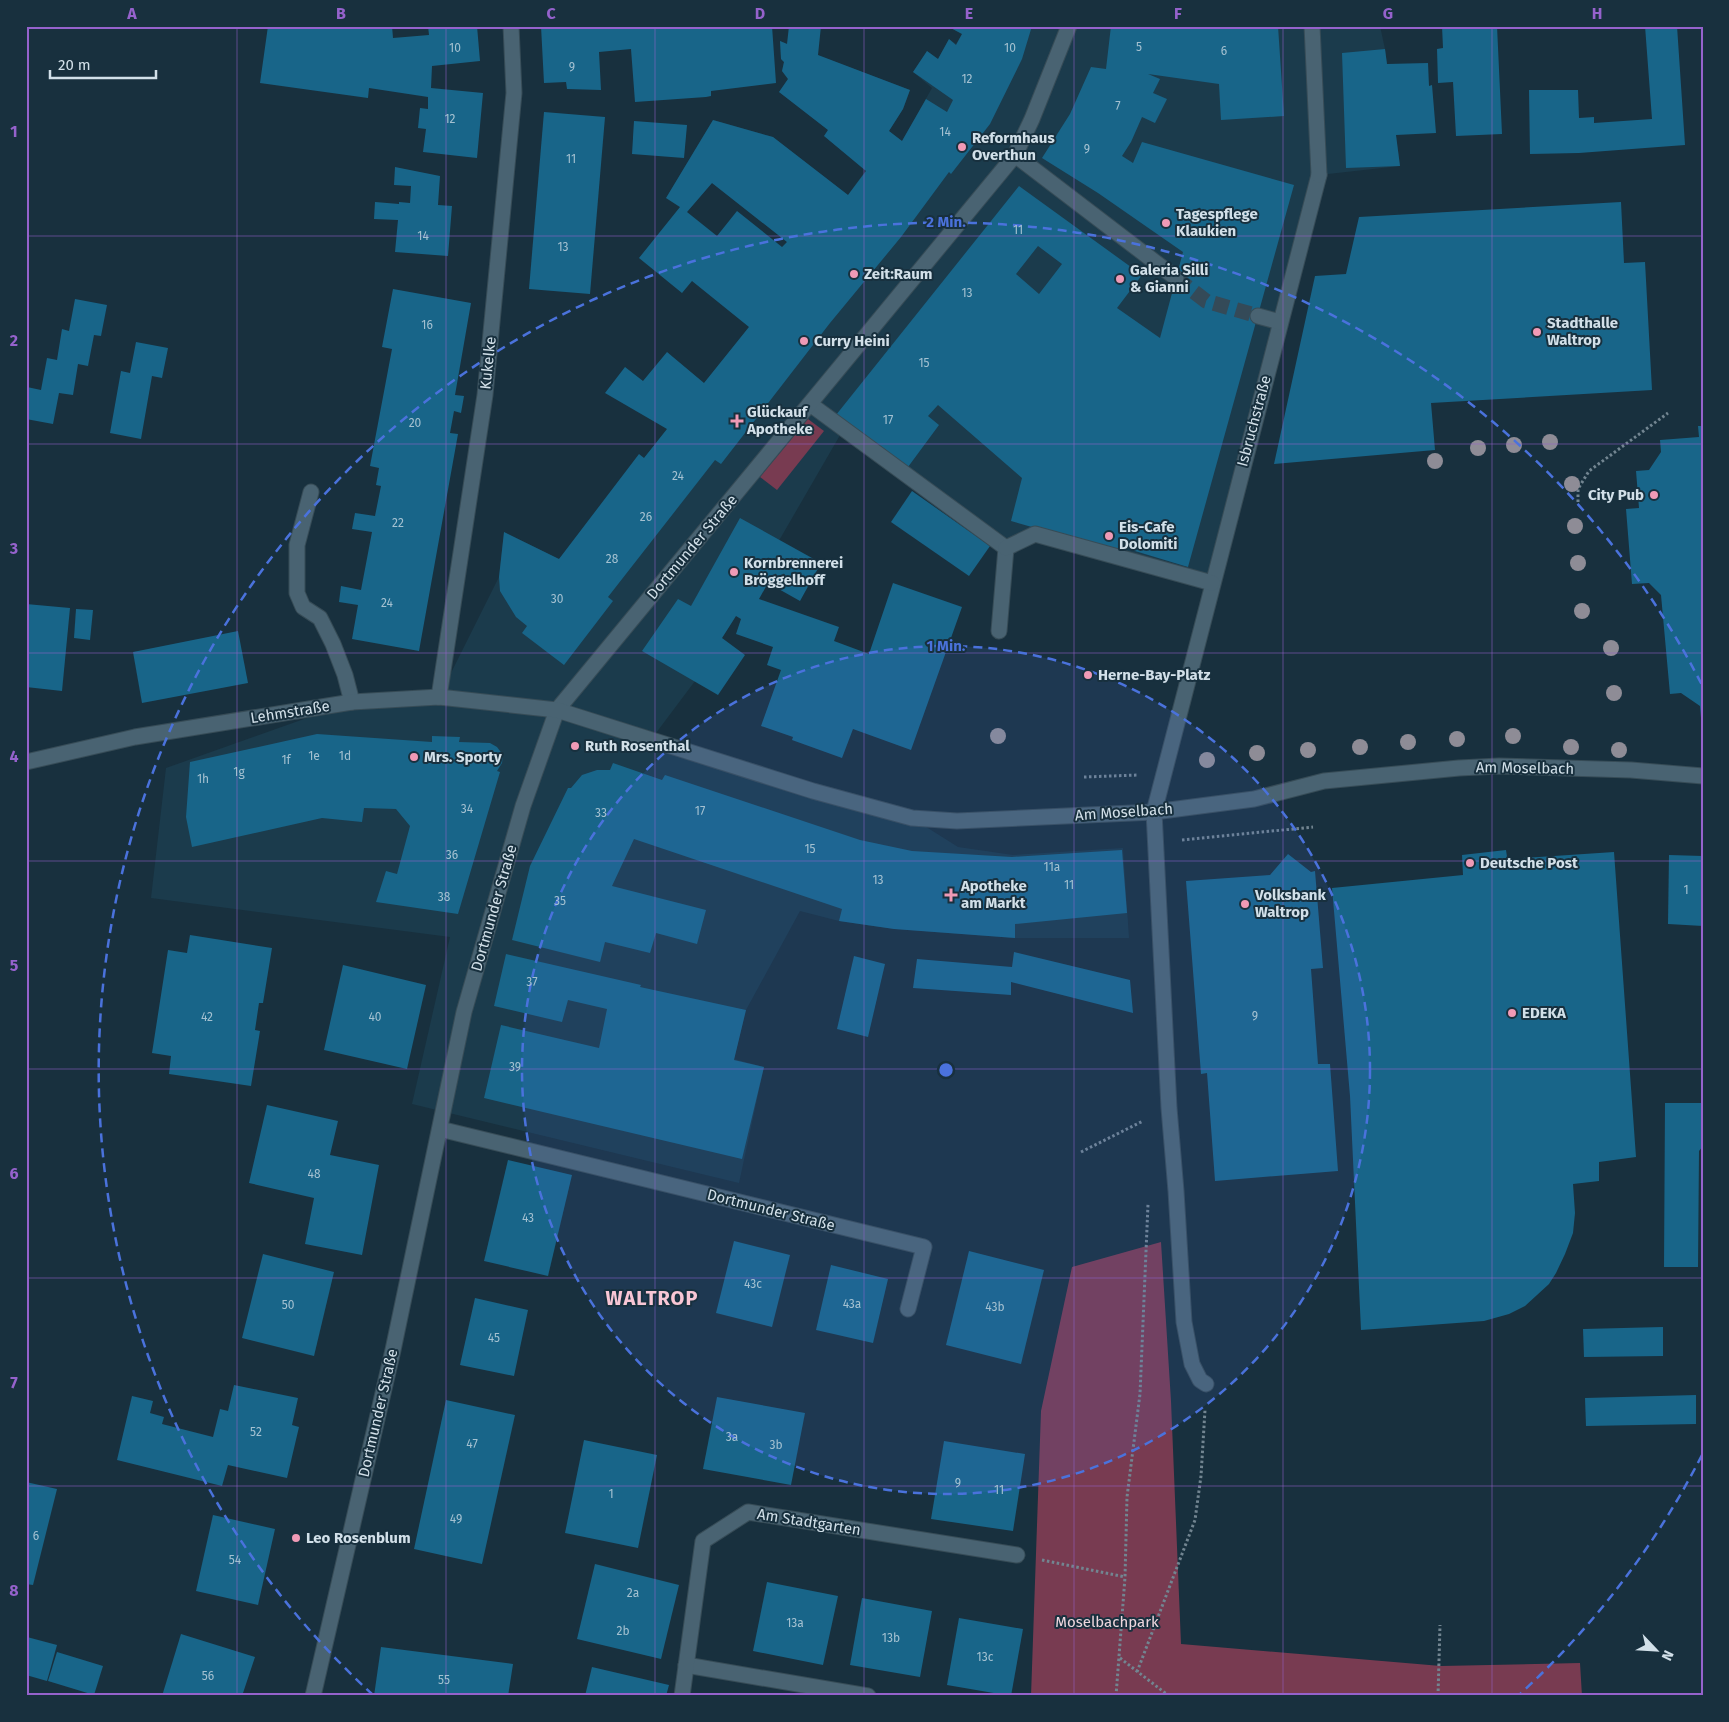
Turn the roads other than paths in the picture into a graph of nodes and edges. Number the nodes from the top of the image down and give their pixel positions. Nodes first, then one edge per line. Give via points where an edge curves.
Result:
1 (510, 26) edge
2 (1069, 26) edge
3 (1312, 26) edge
4 (1015, 154) junction
5 (1176, 278) tunnel mouth
6 (1258, 316) tunnel mouth
7 (1280, 322) junction
8 (810, 404) junction
9 (311, 492) dead end
10 (1006, 548) junction
11 (1212, 583) junction
12 (999, 631) dead end
13 (439, 697) junction
14 (352, 702) junction
15 (557, 710) junction
16 (26, 762) edge
17 (1703, 776) edge
18 (1154, 812) junction
19 (440, 1129) junction
20 (908, 1309) dead end
21 (1206, 1384) road end
22 (1017, 1555) road end
23 (686, 1665) junction
24 (313, 1696) edge
25 (682, 1696) edge
26 (868, 1696) edge

1 - 13 street, Kukelke via 514,93 485,395
2 - 4 street, Dortmunder Straße
3 - 7 street, Isbruchstraße via 1319,175
4 - 5 street
4 - 8 street, Dortmunder Straße
6 - 7 street
7 - 11 street, Isbruchstraße
8 - 10 street
8 - 15 street, Dortmunder Straße
9 - 14 street via 298,545 297,593 303,606 320,618 345,674
10 - 11 street via 1035,534
10 - 12 street
11 - 18 street, Isbruchstraße
13 - 14 street, Lehmstraße
13 - 15 street, Lehmstraße
14 - 16 street, Lehmstraße via 135,737
15 - 18 street, Am Moselbach via 813,792 912,818 957,821
15 - 19 street, Dortmunder Straße via 524,806 464,1012
17 - 18 street, Am Moselbach via 1622,770 1459,768 1324,782 1254,799
18 - 21 street, Isbruchstraße via 1184,1322 1192,1364 1200,1380
19 - 20 street, Dortmunder Straße via 924,1247
19 - 24 street, Dortmunder Straße
22 - 23 street, Am Stadtgarten via 748,1512 703,1541
23 - 25 street, Am Stadtgarten
23 - 26 street

